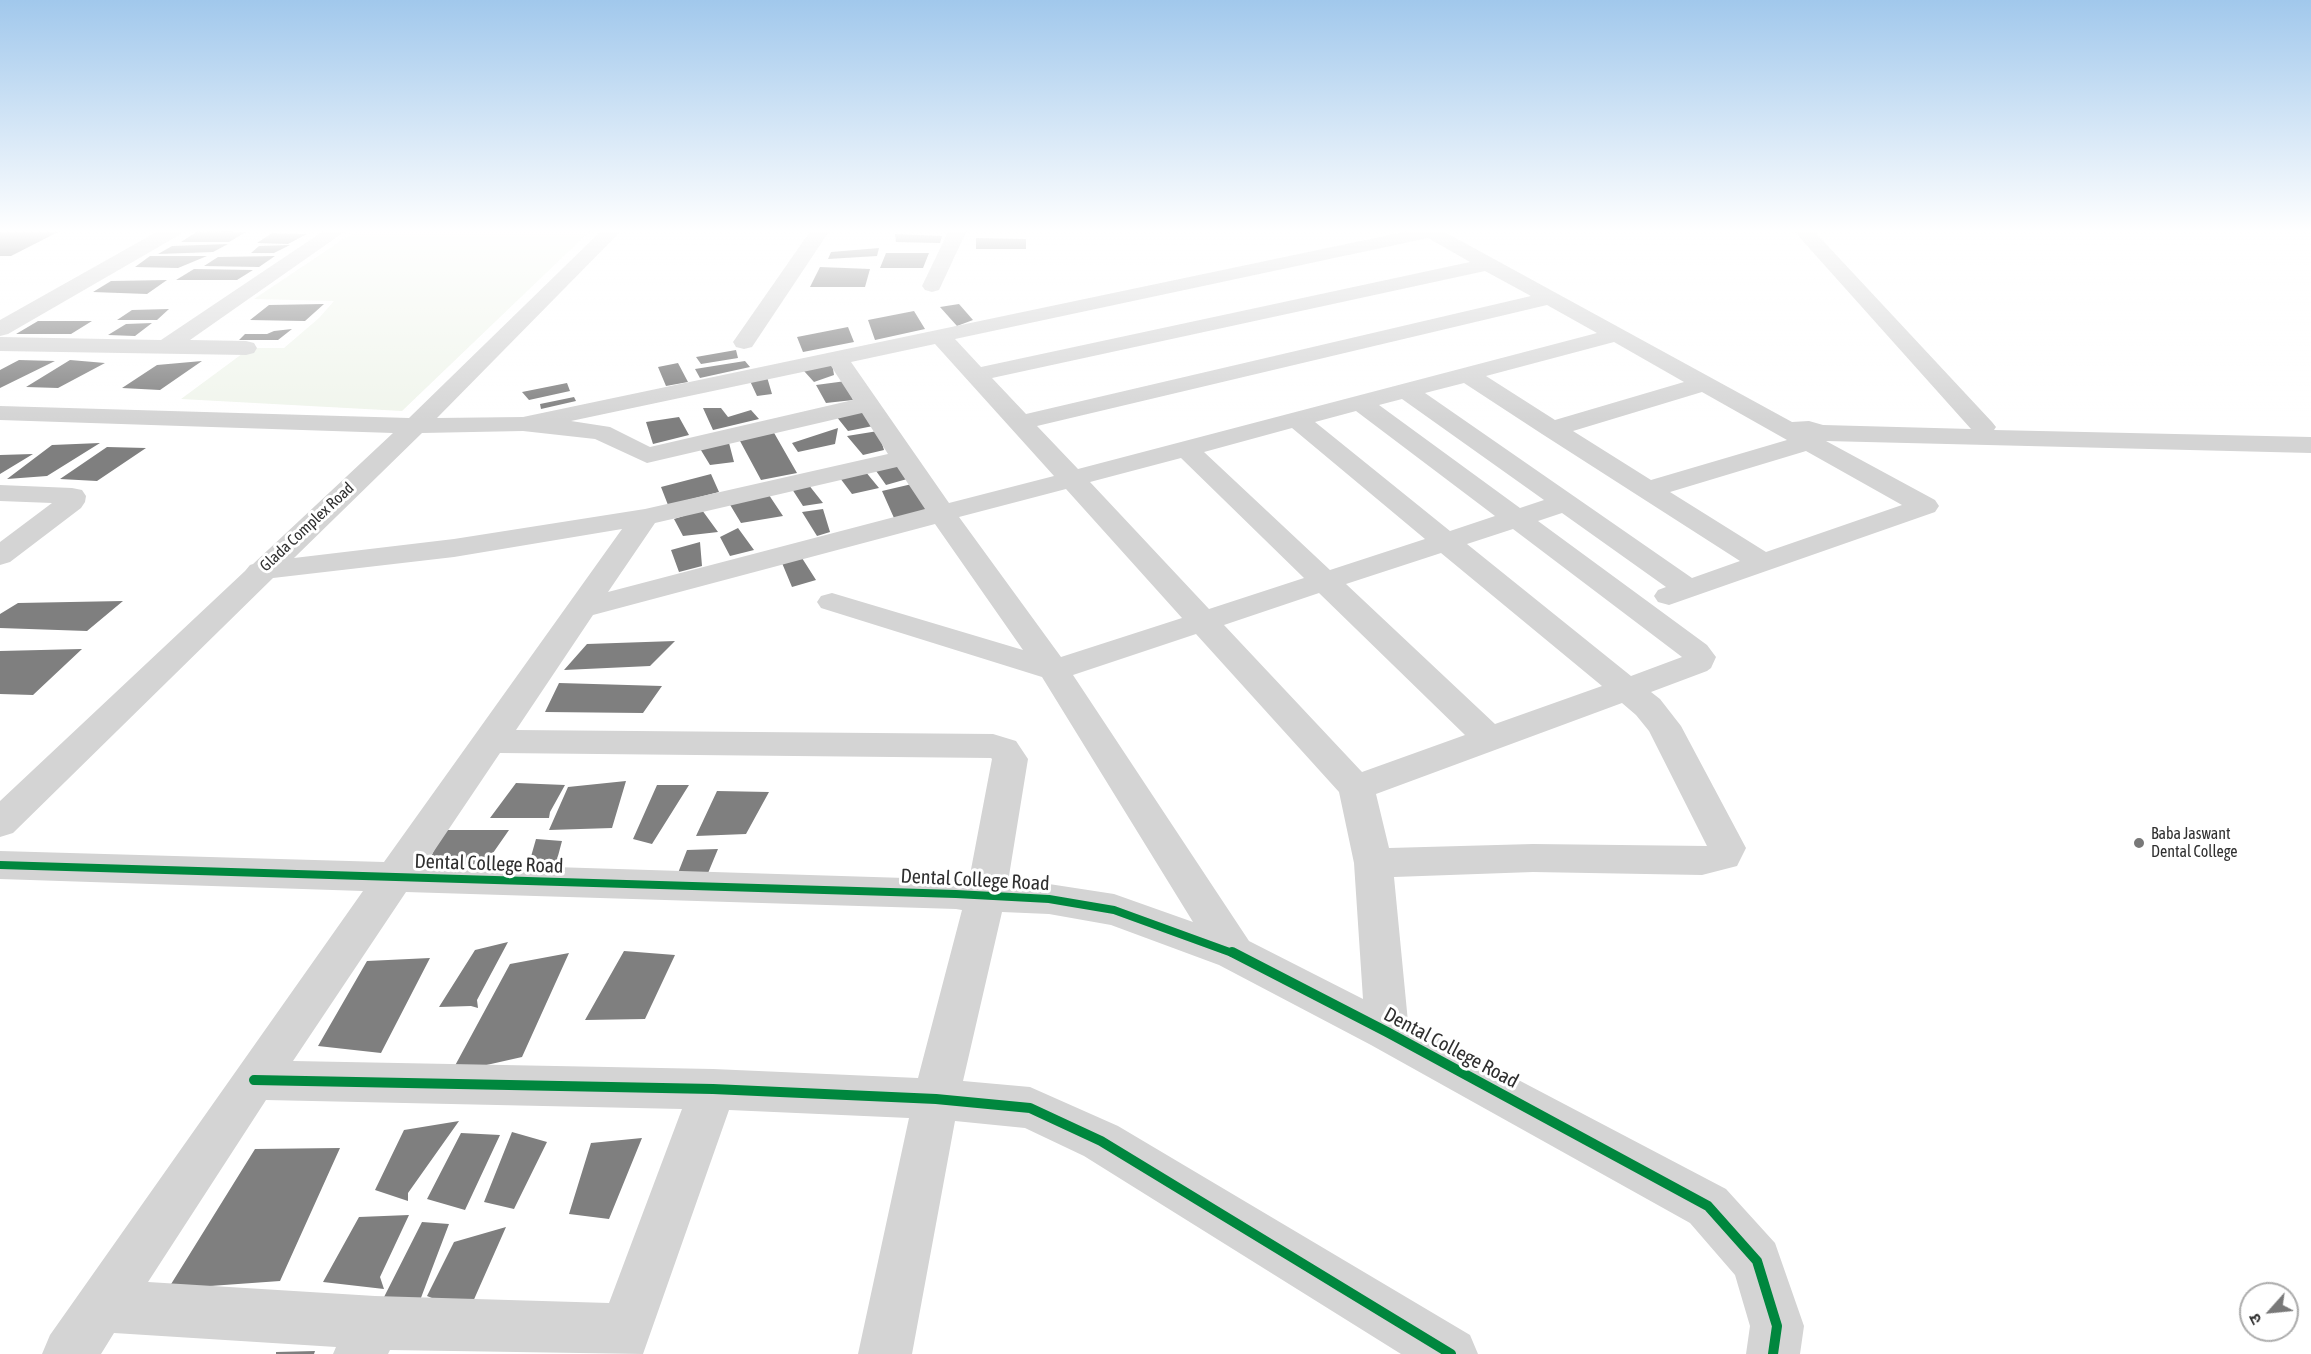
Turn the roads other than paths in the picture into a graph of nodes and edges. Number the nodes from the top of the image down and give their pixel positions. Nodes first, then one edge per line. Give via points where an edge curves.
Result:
1 (63, 293) edge
2 (245, 293) edge
3 (549, 293) edge
4 (778, 293) edge
5 (1139, 293) edge
6 (1353, 293) edge
7 (1540, 293) edge
8 (1860, 293) edge
9 (1549, 298) junction
10 (0, 329) edge
11 (1617, 335) junction
12 (940, 336) junction
13 (744, 342) dead end
14 (0, 344) edge
15 (165, 347) junction
16 (246, 348) dead end
17 (837, 358) junction
18 (976, 375) junction
19 (1468, 375) junction
20 (1704, 384) junction
21 (1406, 391) junction
22 (1361, 403) junction
23 (868, 404) junction
24 (0, 413) edge
25 (1297, 420) junction
26 (1020, 423) junction
27 (524, 424) junction
28 (415, 426) junction
29 (1983, 427) junction
30 (1551, 429) junction
31 (1800, 433) junction
32 (2311, 434) edge
33 (2311, 445) edge
34 (1186, 449) junction
35 (904, 458) junction
36 (1072, 479) junction
37 (1647, 490) junction
38 (0, 493) edge
39 (1564, 503) junction
40 (942, 514) junction
41 (645, 517) junction
42 (1516, 519) junction
43 (1447, 542) junction
44 (0, 556) edge
45 (1763, 563) junction
46 (260, 571) junction
47 (1326, 581) junction
48 (1689, 589) junction
49 (832, 603) dead end
50 (1636, 608) junction
51 (581, 609) junction
52 (1203, 622) junction
53 (1054, 670) junction
54 (1628, 690) junction
55 (1491, 740) junction
56 (489, 741) junction
57 (1356, 788) junction
58 (0, 823) edge
59 (1373, 863) junction
60 (0, 865) edge
61 (393, 878) junction
62 (986, 896) junction
63 (1234, 953) junction
64 (1388, 1032) junction
65 (254, 1080) junction
66 (713, 1089) junction
67 (936, 1099) junction
68 (102, 1306) junction
69 (367, 1339) edge
70 (620, 1342) edge
71 (69, 1354) edge
72 (885, 1354) edge
73 (1451, 1354) edge
74 (1773, 1354) edge

1 - 10 street
2 - 15 street
3 - 28 street, Glada Complex Road
4 - 13 street
5 - 12 street
6 - 18 street
7 - 9 street
8 - 29 street
9 - 11 street
9 - 26 street
11 - 19 street
11 - 20 street
12 - 17 street
12 - 18 street
14 - 15 street
15 - 16 street
17 - 23 street
17 - 27 street
18 - 26 street
19 - 21 street
19 - 30 street
20 - 30 street
20 - 31 street
21 - 22 street
21 - 39 street
22 - 25 street
22 - 42 street
23 - 27 street via 647,455 601,432
23 - 35 street
24 - 28 street
25 - 34 street
25 - 43 street
26 - 36 street
27 - 28 street
28 - 46 street, Glada Complex Road
29 - 31 street via 1814,424
29 - 32 street
30 - 37 street
31 - 33 street
31 - 37 street
31 - 45 street via 1925,506
34 - 36 street
34 - 47 street
35 - 40 street
35 - 41 street
36 - 40 street
36 - 52 street
37 - 45 street
38 - 44 street via 72,496 71,502
39 - 42 street
39 - 48 street
40 - 51 street
40 - 53 street
41 - 46 street via 454,548
41 - 51 street
42 - 43 street
42 - 50 street
43 - 47 street
43 - 54 street
45 - 48 street
46 - 58 street, Glada Complex Road
47 - 52 street
47 - 55 street
48 - 50 street
49 - 53 street
50 - 54 street via 1700,657 1700,661
51 - 56 street
52 - 53 street
52 - 57 street
53 - 63 street
54 - 55 street
54 - 59 street via 1664,726 1726,848 1723,856 1702,861 1533,858
55 - 57 street
56 - 61 street
56 - 62 street via 1004,749 1010,759
57 - 59 street
59 - 64 street
60 - 61 street, Dental College Road
61 - 62 street, Dental College Road
61 - 65 street
62 - 63 street, Dental College Road via 1049,899 1114,910
62 - 67 street
63 - 64 street, Dental College Road
64 - 74 street, Dental College Road via 1708,1206 1757,1262 1777,1326
65 - 66 street
65 - 68 street
66 - 67 street
66 - 70 street
67 - 72 street
67 - 73 street via 1030,1108 1101,1141
68 - 69 street
68 - 71 street
69 - 70 street

